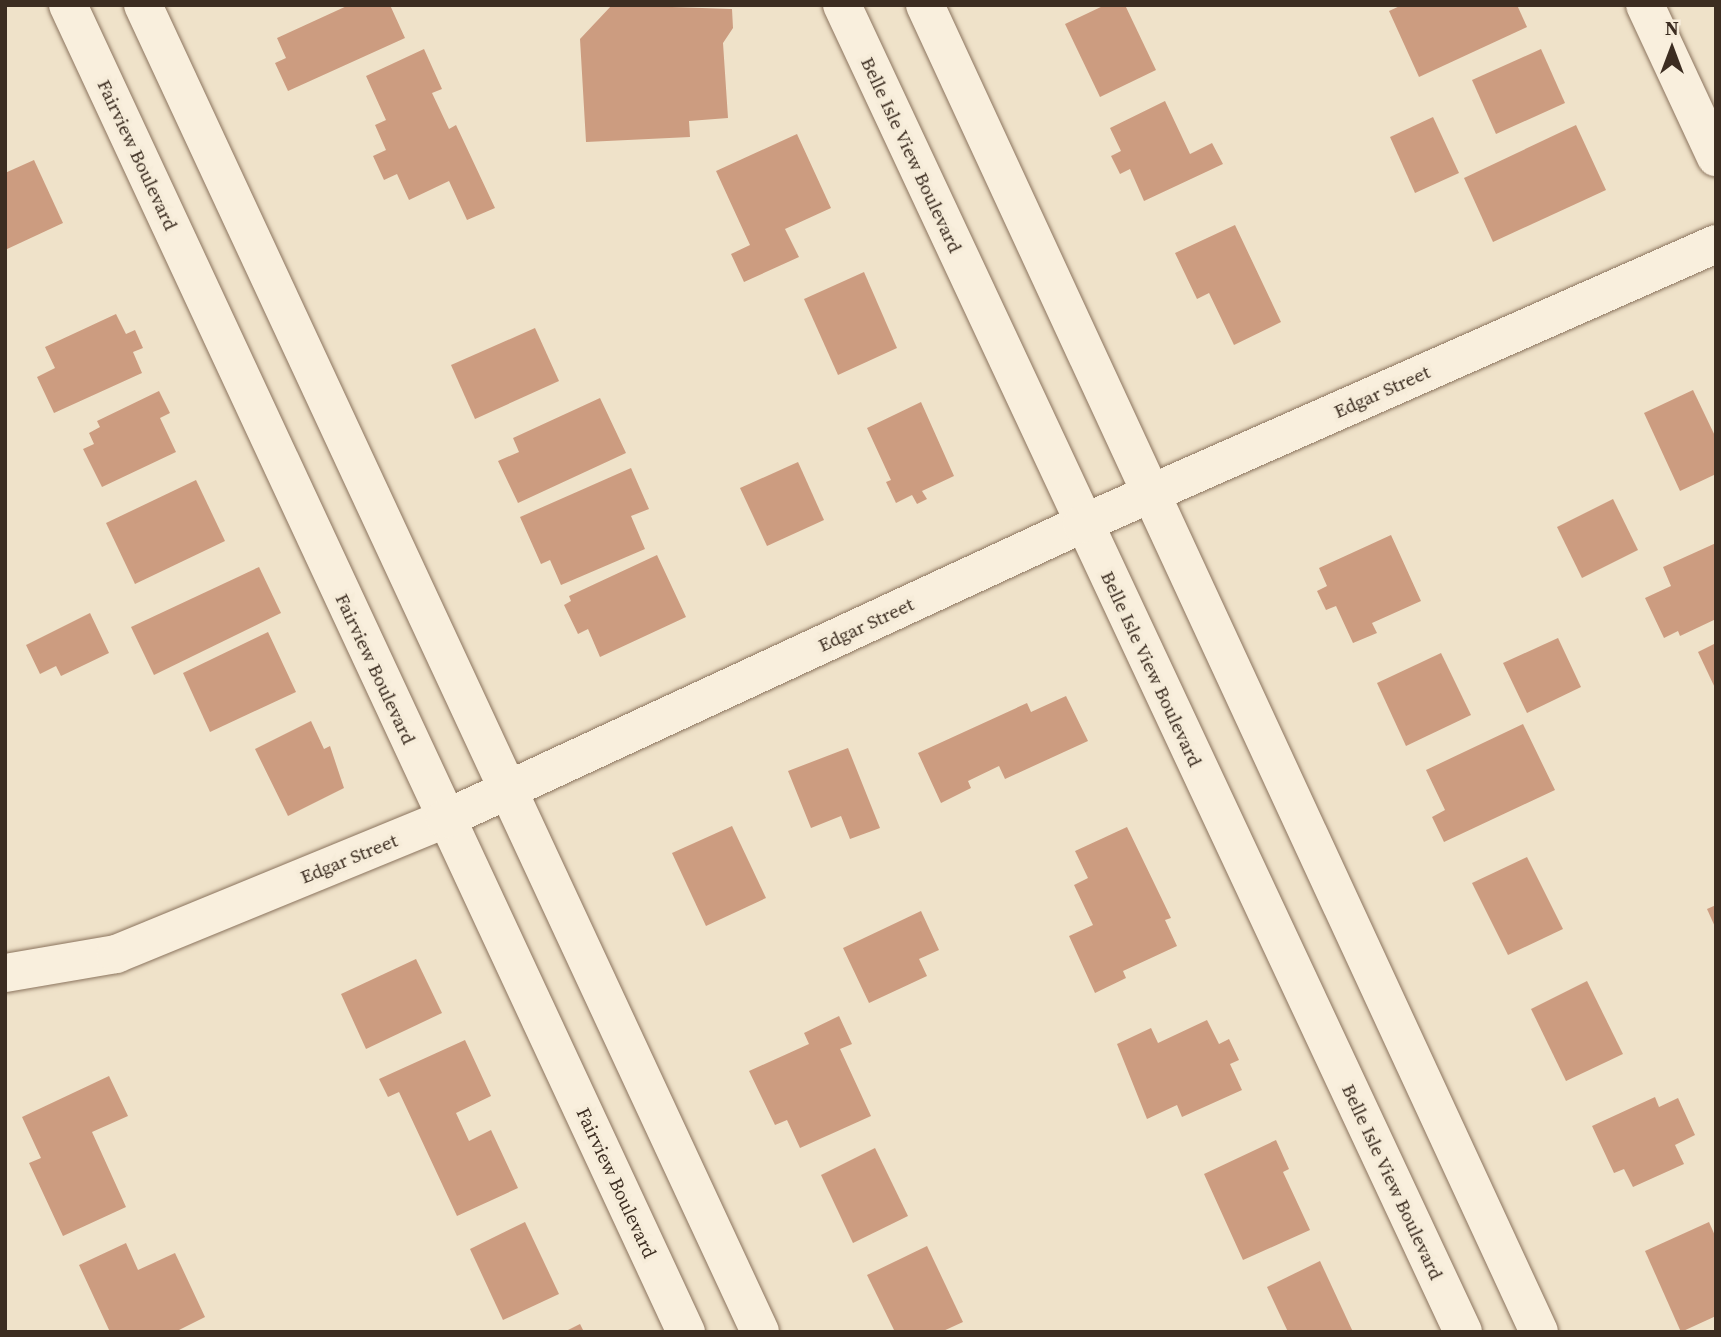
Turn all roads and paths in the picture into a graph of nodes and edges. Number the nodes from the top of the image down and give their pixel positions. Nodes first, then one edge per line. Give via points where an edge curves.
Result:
1 (68, 5) edge
2 (143, 5) edge
3 (842, 5) edge
4 (925, 5) edge
5 (1644, 5) edge
6 (1716, 157) edge
7 (1716, 244) edge
8 (1152, 493) junction
9 (1083, 524) junction
10 (509, 791) junction
11 (445, 819) junction
12 (5, 973) edge
13 (686, 1332) edge
14 (760, 1332) edge
15 (1463, 1332) edge
16 (1539, 1332) edge

1 - 11 street, Fairview Boulevard
2 - 10 street
3 - 9 street, Belle Isle View Boulevard
4 - 8 street
5 - 6 street
7 - 8 street, Edgar Street
8 - 9 street, Edgar Street
8 - 16 street
9 - 10 street, Edgar Street
9 - 15 street, Belle Isle View Boulevard
10 - 11 street, Edgar Street
10 - 14 street
11 - 12 street, Edgar Street via 116,954
11 - 13 street, Fairview Boulevard

